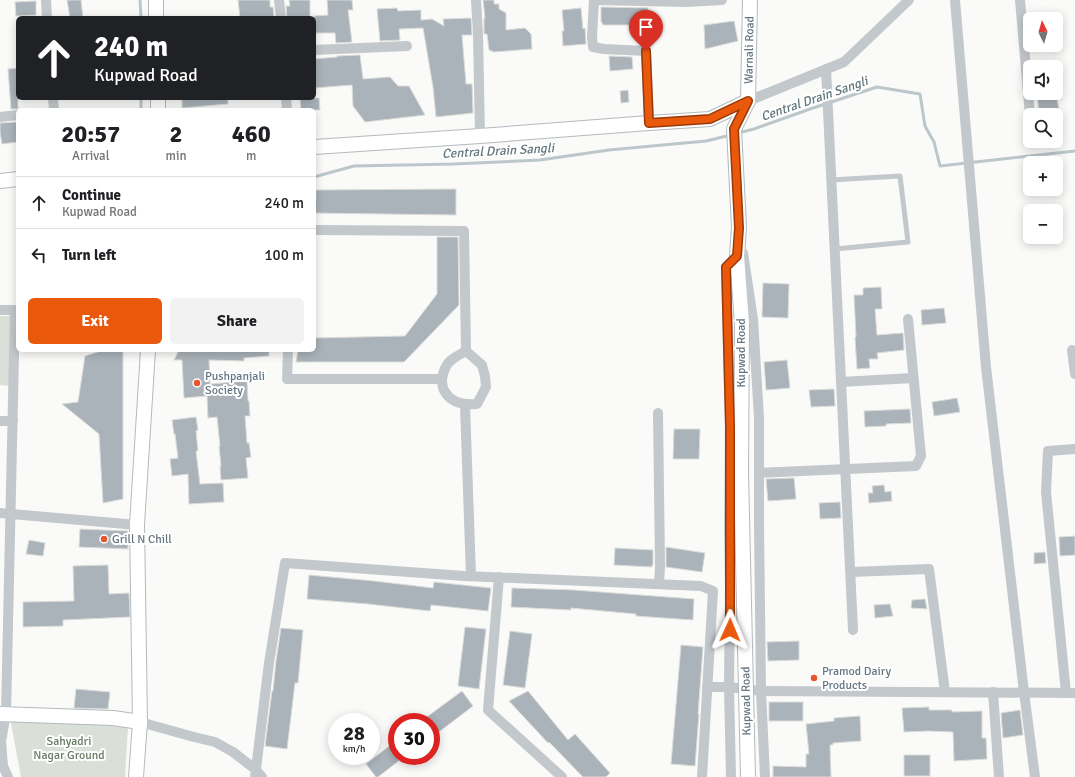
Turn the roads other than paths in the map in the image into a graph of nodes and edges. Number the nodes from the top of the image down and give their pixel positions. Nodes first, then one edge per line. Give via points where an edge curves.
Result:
1 (46, 0) edge
2 (156, 0) edge
3 (280, 0) edge
4 (476, 0) edge
5 (594, 0) edge
6 (722, 0) edge
7 (750, 0) edge
8 (908, 0) edge
9 (955, 0) edge
10 (1020, 0) edge
11 (47, 16) edge
12 (156, 16) edge
13 (281, 16) edge
14 (407, 46) dead end
15 (316, 50) edge
16 (826, 69) junction
17 (748, 101) junction
18 (1029, 108) edge
19 (16, 115) edge
20 (0, 117) edge
21 (649, 123) junction
22 (480, 136) junction
23 (316, 147) edge
24 (16, 179) edge
25 (831, 180) junction
26 (0, 181) edge
27 (739, 228) junction
28 (316, 230) edge
29 (834, 249) junction
30 (737, 256) junction
31 (16, 309) edge
32 (0, 310) edge
33 (908, 320) dead end
34 (16, 337) edge
35 (466, 350) junction
36 (1072, 350) dead end
37 (148, 352) edge
38 (288, 352) edge
39 (1075, 374) edge
40 (913, 378) junction
41 (442, 379) junction
42 (841, 382) junction
43 (465, 405) junction
44 (658, 413) dead end
45 (0, 421) edge
46 (13, 421) junction
47 (1075, 449) edge
48 (846, 469) junction
49 (759, 473) junction
50 (5, 514) edge
51 (137, 525) junction
52 (850, 572) junction
53 (472, 576) junction
54 (499, 577) junction
55 (659, 584) junction
56 (730, 587) junction
57 (713, 591) junction
58 (853, 630) dead end
59 (4, 638) edge
60 (707, 687) junction
61 (729, 687) junction
62 (761, 691) junction
63 (945, 692) junction
64 (993, 692) junction
65 (1024, 692) junction
66 (1070, 693) edge
67 (3, 714) edge
68 (140, 722) junction
69 (138, 738) joint
70 (136, 773) edge
71 (255, 773) edge
72 (8, 777) edge
73 (262, 777) edge
74 (562, 777) edge
75 (702, 777) edge
76 (731, 777) edge
77 (748, 777) edge
78 (765, 777) edge
79 (999, 777) edge
80 (1035, 777) edge

1 - 11 street
2 - 12 main road
3 - 13 street
4 - 22 street
5 - 6 street
5 - 21 street via 593,47 646,51
7 - 17 main road, Warnali Road
8 - 16 street via 844,62
9 - 65 street via 986,367
10 - 18 street
14 - 15 street
16 - 17 street
16 - 25 street
17 - 21 main road via 710,119
17 - 27 main road, Kupwad Road via 734,129
19 - 20 street
21 - 22 main road
22 - 23 main road
24 - 26 main road
25 - 29 street
25 - 29 lane via 900,176 908,242
27 - 30 main road, Kupwad Road
27 - 49 street via 753,318 759,418
28 - 35 street via 464,231
29 - 42 street
30 - 56 street via 726,267
30 - 77 main road, Kupwad Road, bridge via 742,324 741,473
31 - 32 street
33 - 40 street
34 - 46 street
35 - 41 street via 451,359 443,370
35 - 43 street via 482,364 486,387 477,404
36 - 39 street
37 - 51 main road
38 - 41 street via 287,379
40 - 42 street
40 - 48 street via 921,456 916,466
41 - 43 street via 444,392 454,402
42 - 48 street
43 - 53 street
44 - 55 street
45 - 46 street
46 - 50 street
47 - 66 street via 1048,451 1047,486
48 - 49 street
48 - 52 street
49 - 62 street
50 - 51 street
50 - 59 street
51 - 68 main road
52 - 58 street
52 - 63 street via 929,569
53 - 54 street
53 - 71 street via 285,563 268,663
54 - 55 street
54 - 74 street via 488,710
55 - 57 street via 701,586
56 - 57 street
56 - 61 street
57 - 60 street
59 - 67 street
60 - 61 street
60 - 75 street
61 - 62 street
61 - 76 street
62 - 63 street
62 - 78 street
63 - 64 street
64 - 65 street
64 - 79 street
65 - 66 street
65 - 80 street
67 - 68 main road via 112,718
67 - 72 street via 0,741 3,766
68 - 69 street
68 - 71 street via 215,742 233,752
69 - 70 main road
71 - 73 street

